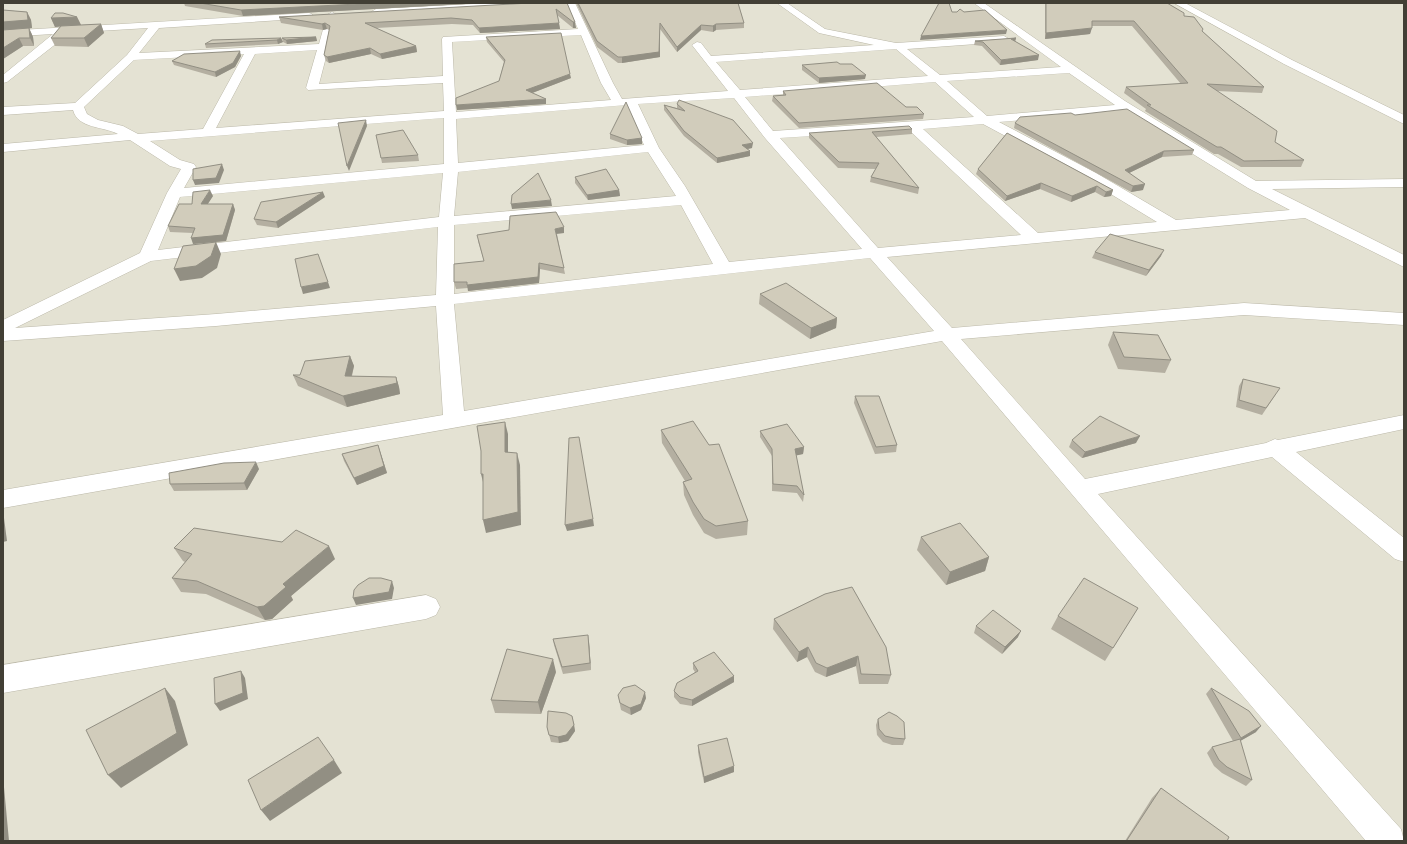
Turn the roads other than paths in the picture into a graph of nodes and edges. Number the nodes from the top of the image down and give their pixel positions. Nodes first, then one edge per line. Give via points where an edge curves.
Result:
1 (543, 3) edge
2 (572, 3) edge
3 (781, 3) edge
4 (978, 3) edge
5 (1200, 3) edge
6 (1180, 4) edge
7 (290, 6) edge
8 (437, 8) junction
9 (369, 12) edge
10 (324, 16) junction
11 (156, 25) junction
12 (584, 32) junction
13 (59, 33) junction
14 (3, 34) edge
15 (1027, 37) junction
16 (447, 39) junction
17 (3, 41) edge
18 (697, 45) dead end
19 (323, 47) junction
20 (898, 47) junction
21 (251, 51) junction
22 (131, 57) junction
23 (30, 59) junction
24 (707, 59) junction
25 (3, 65) edge
26 (1073, 69) junction
27 (8, 71) edge
28 (937, 78) junction
29 (449, 79) junction
30 (3, 80) edge
31 (737, 95) junction
32 (625, 102) junction
33 (78, 106) junction
34 (1126, 108) junction
35 (3, 111) edge
36 (450, 115) junction
37 (983, 119) junction
38 (1404, 120) edge
39 (912, 126) junction
40 (207, 133) junction
41 (770, 135) junction
42 (134, 137) junction
43 (3, 148) edge
44 (652, 148) junction
45 (451, 168) junction
46 (1404, 184) edge
47 (1253, 185) junction
48 (174, 193) junction
49 (686, 200) junction
50 (1306, 213) junction
51 (446, 221) junction
52 (1173, 225) junction
53 (1034, 238) junction
54 (874, 253) junction
55 (147, 256) junction
56 (1404, 262) edge
57 (724, 268) junction
58 (446, 300) junction
59 (1404, 319) edge
60 (3, 327) edge
61 (947, 334) junction
62 (3, 335) edge
63 (454, 420) junction
64 (1404, 422) edge
65 (1275, 447) junction
66 (1080, 489) junction
67 (3, 499) edge
68 (1404, 552) edge
69 (426, 607) dead end
70 (3, 679) edge
71 (1389, 841) edge

1 - 8 street
2 - 12 street
3 - 20 street via 822,31
4 - 15 street
5 - 6 street
6 - 38 street
7 - 10 street
8 - 9 street
8 - 16 street
10 - 11 street
10 - 19 street
11 - 13 street
11 - 22 street
12 - 16 street
12 - 32 street via 607,83
13 - 14 street
13 - 17 street
13 - 23 street
15 - 20 street
15 - 26 street
16 - 29 street
18 - 24 street
19 - 21 street
19 - 29 street via 312,88
20 - 24 street
20 - 28 street
21 - 22 street
21 - 40 street
22 - 33 street
23 - 25 street
23 - 27 street
24 - 31 street
26 - 28 street
26 - 34 street
27 - 30 street
28 - 31 street
28 - 37 street
29 - 36 street
31 - 32 street
31 - 41 street
32 - 36 street
32 - 44 street
33 - 35 street
33 - 42 street via 81,116
34 - 37 street
34 - 47 street
36 - 40 street
36 - 45 street
37 - 39 street
37 - 52 street via 1091,176
39 - 41 street
39 - 53 street
40 - 42 street
41 - 54 street
42 - 43 street
42 - 48 street via 175,163 189,168
44 - 45 street
44 - 49 street
45 - 48 street
45 - 51 street
46 - 47 street
47 - 50 street
48 - 55 street
49 - 51 street
49 - 57 street
50 - 52 street
50 - 56 street
51 - 55 street
51 - 58 street
52 - 53 street
53 - 54 street
54 - 57 street
54 - 61 street
55 - 60 street
57 - 58 street
58 - 62 street
58 - 63 street
59 - 61 street via 1244,309
61 - 63 street
61 - 66 street
63 - 67 street
64 - 65 street
65 - 66 street
65 - 68 street
66 - 71 street
69 - 70 street

